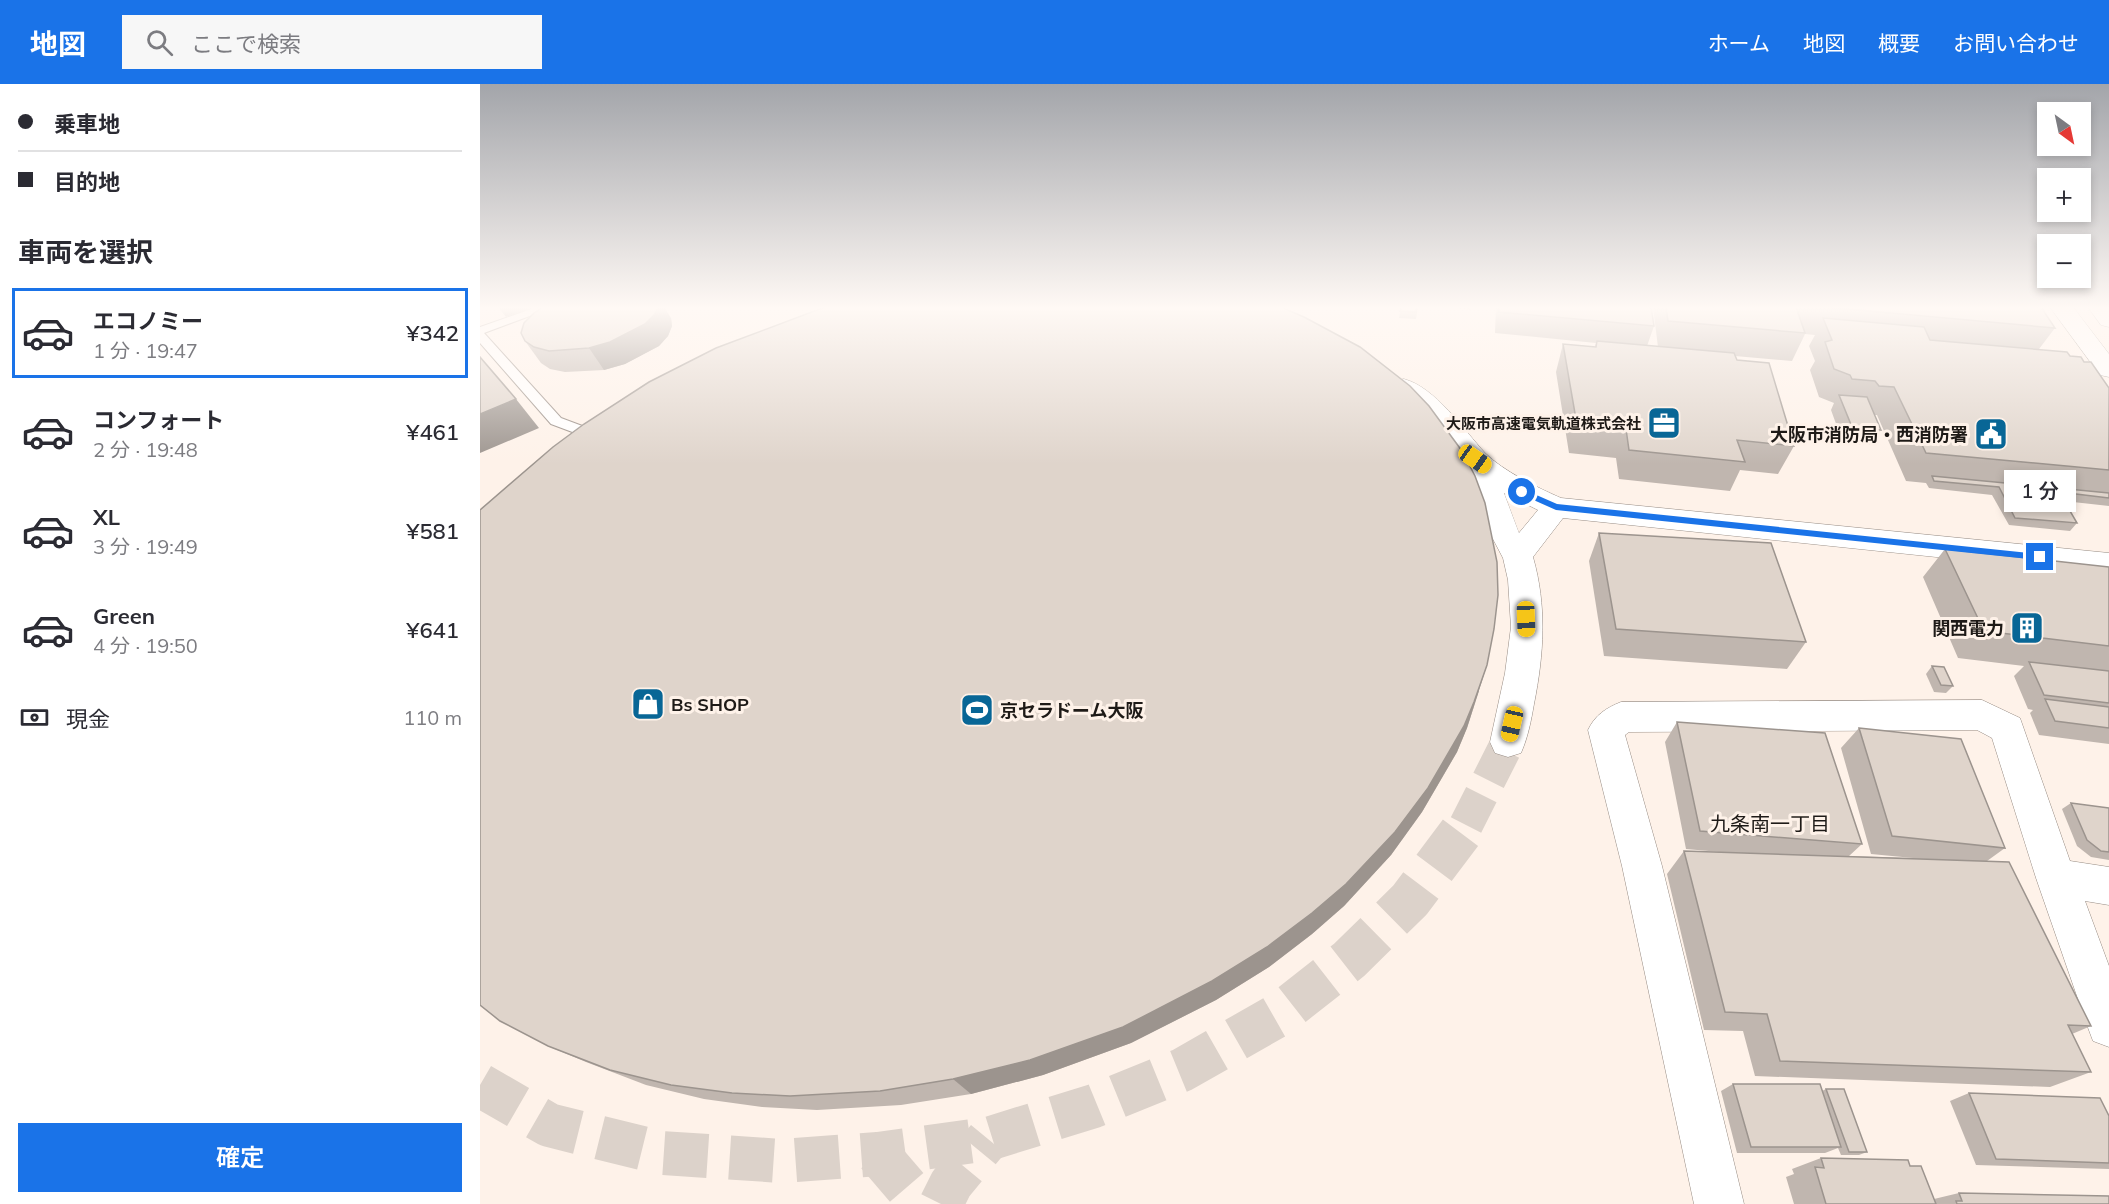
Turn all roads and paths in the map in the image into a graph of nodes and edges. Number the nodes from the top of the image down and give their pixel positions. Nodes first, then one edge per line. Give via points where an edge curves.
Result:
1 (502, 359) edge
2 (1401, 384) edge
3 (598, 435) edge
4 (1475, 459) junction
5 (1556, 507) junction
6 (1518, 555) junction
7 (2109, 564) edge
8 (1508, 742) tunnel mouth
9 (2056, 878) junction
10 (2109, 886) edge
11 (2109, 1025) edge
12 (1719, 1204) edge

1 - 3 lane via 556,421
2 - 4 main road via 1446,425
4 - 5 main road via 1522,492
4 - 6 main road via 1504,537
5 - 6 main road
5 - 7 main road
6 - 8 main road via 1527,636 1521,689
9 - 10 main road
9 - 11 main road
9 - 12 main road via 2007,729 1983,715 1620,717 1606,730 1642,866

